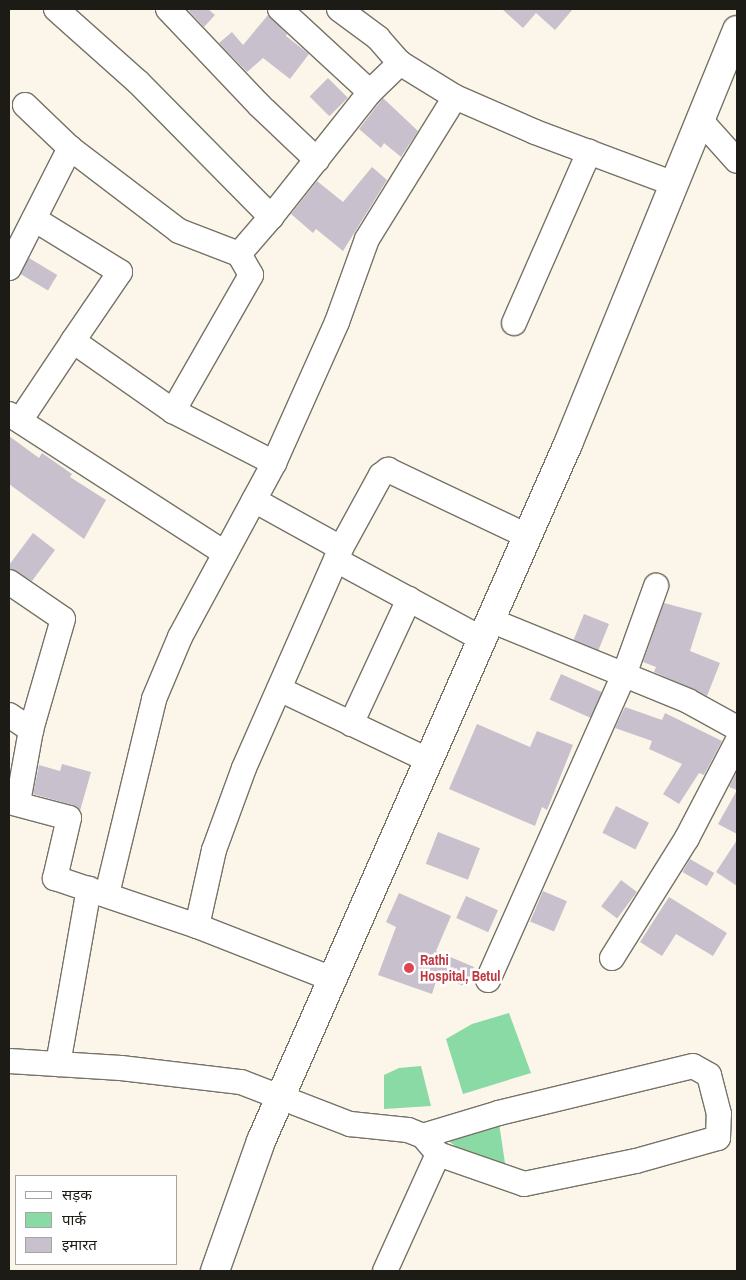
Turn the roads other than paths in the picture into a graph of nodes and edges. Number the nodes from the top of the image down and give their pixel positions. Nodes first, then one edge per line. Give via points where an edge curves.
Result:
1 (56, 9) edge
2 (168, 9) edge
3 (280, 9) edge
4 (339, 9) edge
5 (737, 33) edge
6 (400, 63) junction
7 (370, 92) junction
8 (455, 97) junction
9 (25, 105) dead end
10 (702, 122) junction
11 (70, 148) junction
12 (589, 152) junction
13 (317, 160) junction
14 (737, 161) edge
15 (674, 184) junction
16 (271, 217) junction
17 (34, 219) junction
18 (239, 254) junction
19 (9, 268) edge
20 (514, 323) dead end
21 (73, 341) junction
22 (173, 411) junction
23 (15, 416) edge
24 (274, 463) junction
25 (254, 500) junction
26 (527, 536) junction
27 (226, 553) junction
28 (339, 554) junction
29 (9, 582) edge
30 (656, 586) dead end
31 (408, 599) junction
32 (486, 630) junction
33 (624, 675) junction
34 (279, 689) junction
35 (9, 715) edge
36 (351, 724) junction
37 (737, 728) edge
38 (30, 730) junction
39 (737, 742) edge
40 (428, 760) junction
41 (13, 802) edge
42 (98, 891) junction
43 (197, 926) junction
44 (612, 958) dead end
45 (332, 979) junction
46 (488, 980) dead end
47 (9, 1061) edge
48 (58, 1064) junction
49 (280, 1099) junction
50 (430, 1145) junction
51 (215, 1271) edge
52 (385, 1271) edge

1 - 16 street via 138,82
2 - 13 street via 259,105
3 - 7 street
4 - 6 street via 378,38
5 - 10 main road
6 - 7 street
6 - 8 street
7 - 13 street
8 - 12 street
8 - 24 street via 367,239 337,322
9 - 11 street
10 - 14 street
10 - 15 main road
11 - 17 street
11 - 18 street via 179,232
12 - 15 street
12 - 20 street
13 - 16 street
15 - 26 main road
16 - 18 street
17 - 19 street
17 - 21 street via 120,272
18 - 22 street via 251,275
21 - 22 street
21 - 23 street
22 - 24 street
23 - 27 street
24 - 25 street
25 - 27 street
25 - 28 street
26 - 28 street via 388,470 381,475
26 - 32 main road
27 - 42 street via 180,637 154,699
28 - 31 street
28 - 34 street
29 - 38 street via 63,619
30 - 33 street
31 - 32 street
31 - 36 street
32 - 33 street
32 - 40 main road
33 - 37 street via 688,701
33 - 46 street
34 - 36 street
34 - 43 street via 244,768 214,850
35 - 38 street
36 - 40 street
38 - 41 street
39 - 44 street via 687,838
40 - 45 main road
41 - 42 street via 70,818 55,878
42 - 43 street
42 - 48 street
43 - 45 street
45 - 49 main road
47 - 48 street
48 - 49 street via 241,1082
49 - 50 street via 350,1124 408,1130
49 - 51 main road via 261,1141
50 - 50 street via 524,1184 636,1161 718,1138 719,1114 709,1075 693,1066 499,1113
50 - 52 street

